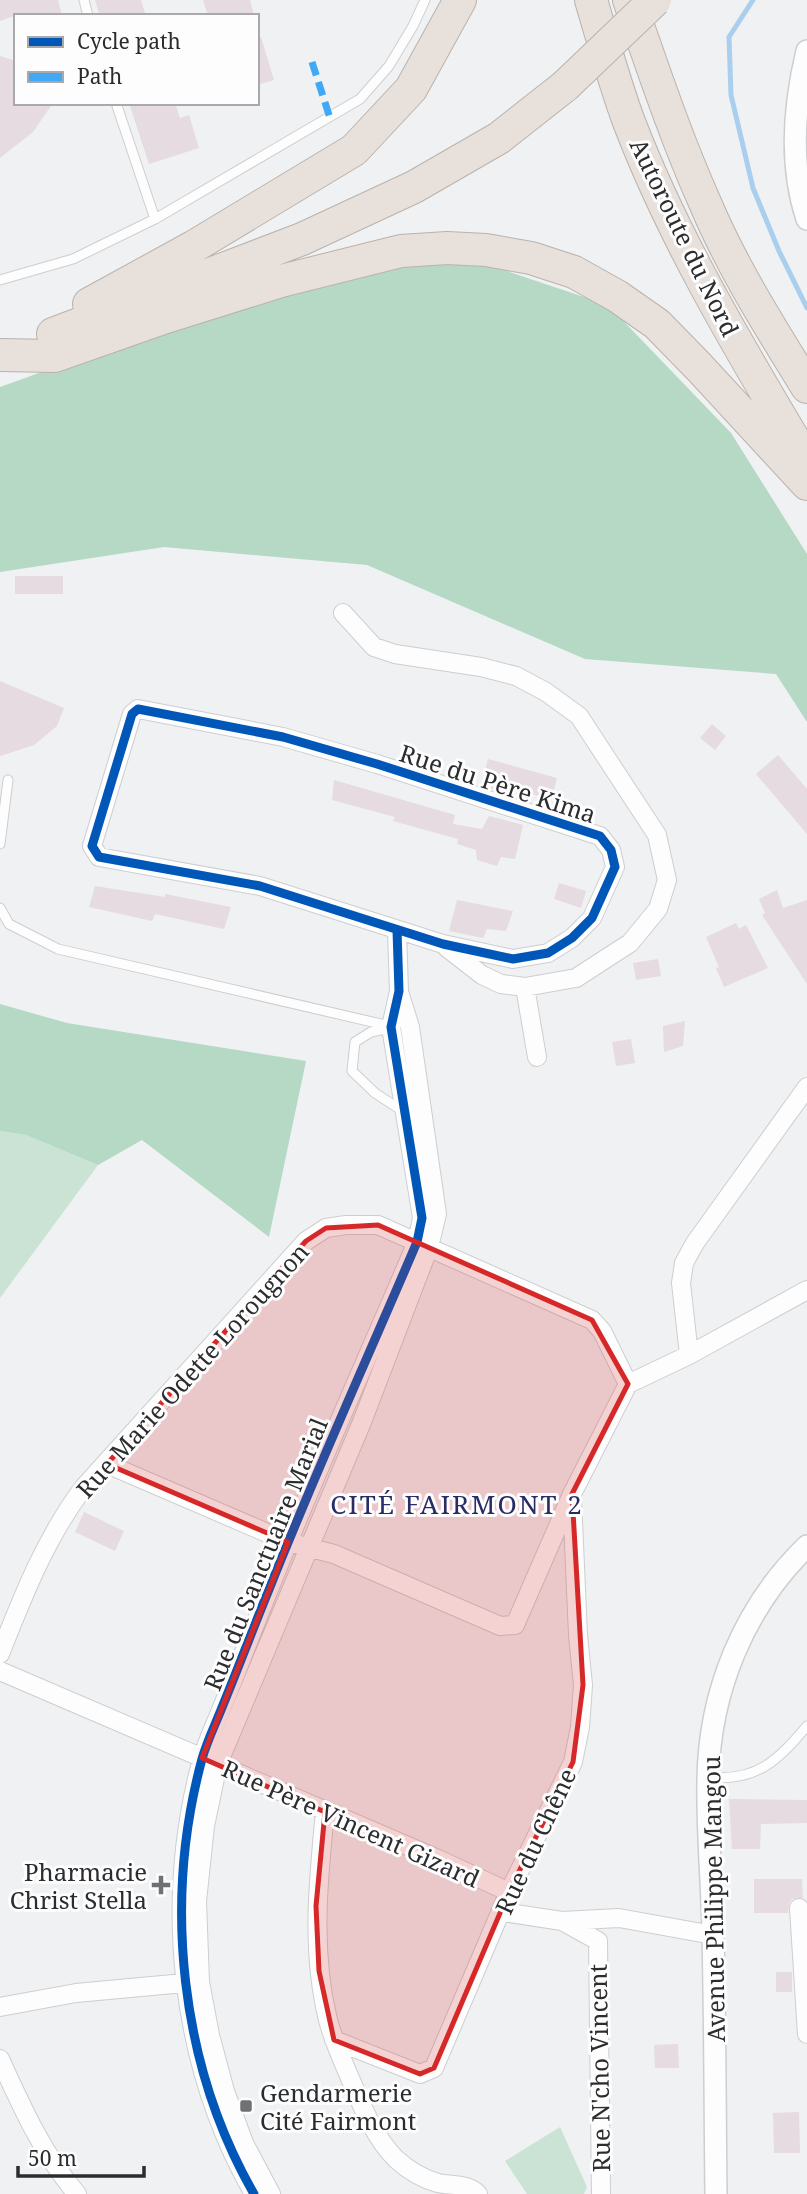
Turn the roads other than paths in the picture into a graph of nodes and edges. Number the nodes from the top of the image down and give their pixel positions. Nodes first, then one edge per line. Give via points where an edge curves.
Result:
1 (425, 0) edge
2 (460, 0) edge
3 (591, 0) edge
4 (629, 0) edge
5 (655, 0) edge
6 (807, 51) edge
7 (117, 105) edge
8 (155, 219) junction
9 (807, 219) edge
10 (0, 281) edge
11 (0, 353) edge
12 (807, 387) edge
13 (807, 462) edge
14 (807, 484) edge
15 (343, 613) dead end
16 (8, 780) dead end
17 (0, 844) edge
18 (0, 908) edge
19 (397, 930) junction
20 (443, 944) junction
21 (526, 987) junction
22 (399, 991) junction
23 (391, 1027) junction
24 (410, 1027) junction
25 (537, 1057) dead end
26 (807, 1087) edge
27 (405, 1112) junction
28 (423, 1245) junction
29 (807, 1290) edge
30 (689, 1355) junction
31 (628, 1384) junction
32 (344, 1412) junction
33 (362, 1422) junction
34 (107, 1464) junction
35 (572, 1494) junction
36 (288, 1542) junction
37 (807, 1546) edge
38 (308, 1549) junction
39 (0, 1654) edge
40 (0, 1671) edge
41 (807, 1726) edge
42 (210, 1761) junction
43 (708, 1777) junction
44 (325, 1812) junction
45 (509, 1892) junction
46 (799, 1908) dead end
47 (502, 1912) junction
48 (562, 1921) junction
49 (713, 1935) junction
50 (184, 1983) junction
51 (0, 2007) edge
52 (807, 2034) edge
53 (334, 2040) junction
54 (0, 2059) edge
55 (422, 2185) edge
56 (77, 2194) edge
57 (254, 2194) edge
58 (271, 2194) edge
59 (478, 2194) edge
60 (601, 2194) edge
61 (716, 2194) edge

1 - 8 lane via 389,66 360,99
2 - 11 highway via 411,89 354,150 193,247
3 - 13 highway, Autoroute du Nord via 629,121 665,205 719,313
4 - 12 highway, Autoroute du Nord via 706,207 748,290
5 - 11 highway, bridge via 565,86 499,138 414,187 302,239
6 - 9 street via 795,135
7 - 8 lane
8 - 10 lane via 73,259
11 - 14 highway via 55,356 281,281 401,251 486,250 574,272 647,317
15 - 21 street via 374,647 516,676 547,692 579,716 657,835 667,880 659,909 630,943 576,978
16 - 17 lane
18 - 23 lane via 9,924 58,949
19 - 20 street, Rue du Père Kima
19 - 20 street, Rue du Père Kima via 260,886 99,857 92,846 132,715 146,709 283,737 366,760 600,836 611,850 615,867 592,918 572,939 548,953 513,959
19 - 22 street, Rue du Sanctuaire Marial
20 - 21 street via 482,975 501,984
21 - 25 street
22 - 23 street, Rue du Sanctuaire Marial
22 - 24 street, Rue du Sanctuaire Marial
23 - 24 lane
23 - 27 street, Rue du Sanctuaire Marial
23 - 27 lane via 355,1042 352,1071
24 - 28 street, Rue du Sanctuaire Marial via 437,1214
26 - 30 street via 684,1264 681,1283
27 - 28 street, Rue du Sanctuaire Marial
28 - 31 street, Rue Marie Odette Lorougnon via 592,1320
28 - 32 street, Rue du Sanctuaire Marial
28 - 33 street, Rue du Sanctuaire Marial
28 - 34 street, Rue Marie Odette Lorougnon via 378,1225 326,1228 306,1241
29 - 30 street
30 - 31 street
31 - 35 street
32 - 33 street
32 - 36 street, Rue du Sanctuaire Marial
33 - 38 street, Rue du Sanctuaire Marial
34 - 36 street
34 - 39 street, Rue Marie Odette Lorougnon via 62,1516 27,1585
35 - 38 street via 515,1625 500,1626 334,1554
35 - 45 street, Rue du Chêne via 583,1685 580,1727 573,1762
36 - 38 street
36 - 42 street, Rue du Sanctuaire Marial
37 - 43 street, Avenue Philippe Mangou via 769,1590 736,1646 714,1721
38 - 42 street, Rue du Sanctuaire Marial
40 - 42 street, Rue Père Vincent Gizard
41 - 43 lane via 784,1753 746,1777
42 - 44 street, Rue Père Vincent Gizard
42 - 50 street, Rue du Sanctuaire Marial via 190,1823 183,1875
42 - 58 street, Rue du Sanctuaire Marial via 198,1902 200,1983 225,2091 244,2143
43 - 49 street, Avenue Philippe Mangou
44 - 45 street, Rue Père Vincent Gizard
44 - 53 street via 316,1906 319,1971
45 - 47 street, Rue du Chêne
46 - 52 street
47 - 48 street
47 - 53 street, Rue du Chêne via 434,2068 420,2074
48 - 49 street via 619,1918
48 - 60 street, Rue N'cho Vincent via 598,1941
49 - 61 street, Avenue Philippe Mangou
50 - 51 street via 76,1993
50 - 57 street, Rue du Sanctuaire Marial via 204,2081 239,2169
53 - 55 street via 376,2133
54 - 56 street via 62,2177
55 - 59 street via 460,2185

